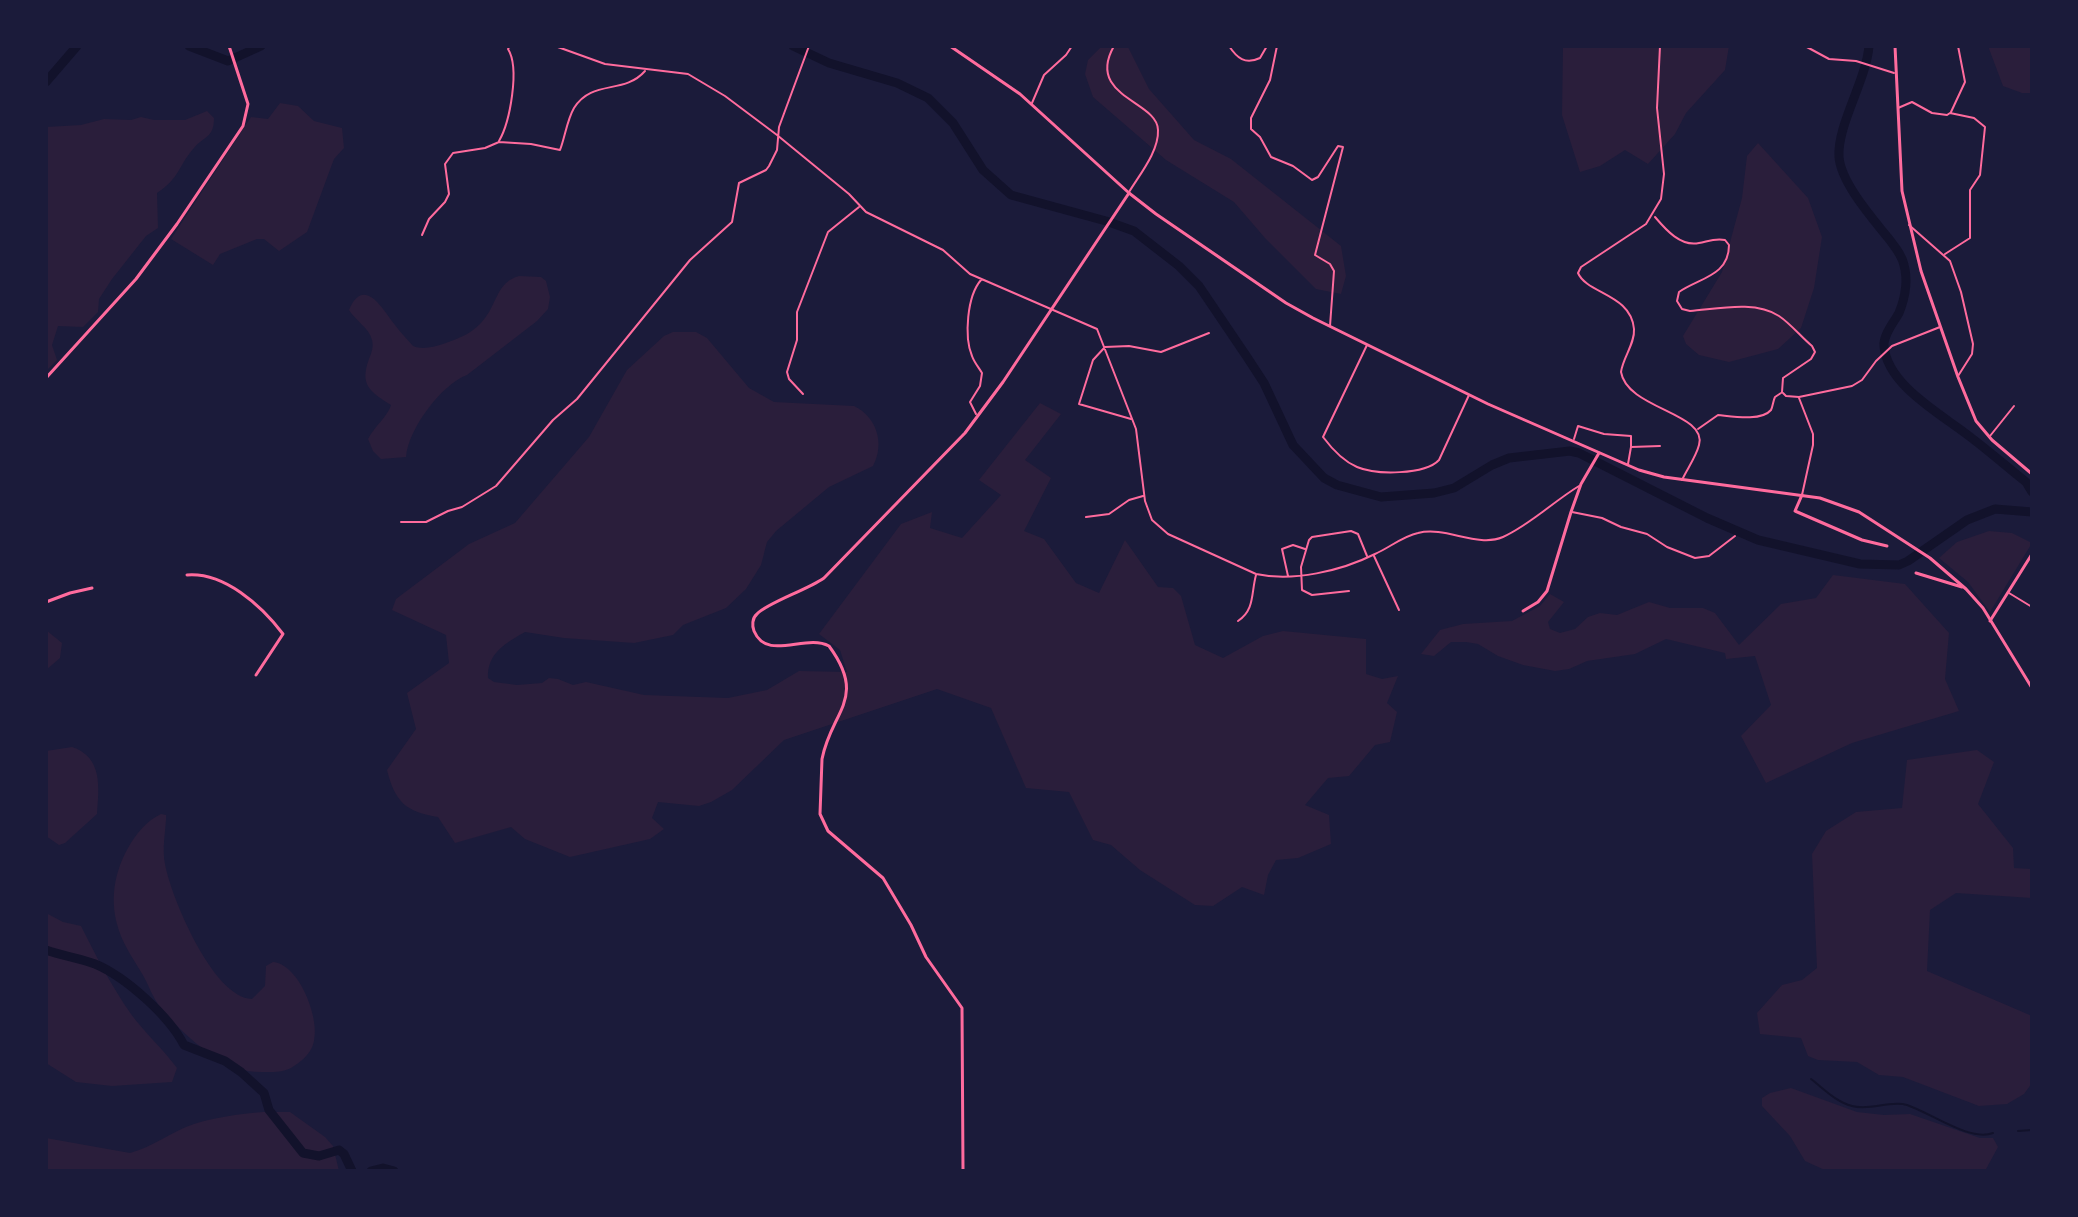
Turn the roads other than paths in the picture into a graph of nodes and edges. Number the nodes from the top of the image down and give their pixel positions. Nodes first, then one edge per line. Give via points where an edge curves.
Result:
1 (510, 46) edge
2 (555, 46) edge
3 (809, 46) edge
4 (950, 46) edge
5 (1072, 46) edge
6 (1114, 46) edge
7 (1229, 46) edge
8 (1267, 46) edge
9 (1277, 46) edge
10 (1660, 46) edge
11 (1805, 46) edge
12 (1895, 46) edge
13 (1958, 46) edge
14 (229, 47) edge
15 (645, 69) junction
16 (1895, 73) junction
17 (1032, 104) junction
18 (1897, 108) junction
19 (1950, 113) junction
20 (777, 135) junction
21 (499, 142) junction
22 (1129, 193) junction
23 (860, 207) junction
24 (1653, 215) junction
25 (1909, 225) junction
26 (422, 235) dead end
27 (1945, 254) junction
28 (982, 280) junction
29 (1051, 309) junction
30 (1330, 326) junction
31 (1940, 327) junction
32 (1209, 333) dead end
33 (1367, 344) junction
34 (1105, 347) junction
35 (1958, 377) junction
36 (46, 378) edge
37 (1782, 392) junction
38 (803, 394) dead end
39 (1469, 395) junction
40 (1799, 397) junction
41 (2014, 406) dead end
42 (978, 417) junction
43 (1133, 419) junction
44 (1697, 430) junction
45 (1989, 437) junction
46 (1573, 441) junction
47 (1660, 446) dead end
48 (1631, 447) junction
49 (1598, 455) junction
50 (1628, 465) junction
51 (2032, 474) edge
52 (1682, 480) junction
53 (1581, 484) junction
54 (1145, 495) junction
55 (1802, 495) junction
56 (1571, 512) junction
57 (1086, 517) dead end
58 (401, 522) dead end
59 (1735, 536) dead end
60 (1887, 546) dead end
61 (1306, 549) junction
62 (2032, 554) edge
63 (1373, 555) junction
64 (1368, 558) junction
65 (1916, 573) dead end
66 (1256, 574) junction
67 (1302, 574) junction
68 (187, 575) dead end
69 (1288, 576) junction
70 (92, 588) dead end
71 (1966, 589) junction
72 (1349, 591) dead end
73 (2008, 592) junction
74 (46, 602) edge
75 (2032, 607) edge
76 (1399, 610) dead end
77 (1523, 611) dead end
78 (1238, 621) dead end
79 (1990, 621) junction
80 (256, 675) dead end
81 (2032, 688) edge
82 (963, 1171) edge

1 - 21 street via 511,100
2 - 15 street via 605,64
3 - 20 street
4 - 17 main road
5 - 17 street via 1044,75
6 - 22 street via 1108,66 1111,81 1155,118 1158,128 1151,155
7 - 8 street via 1248,61 1260,58
9 - 30 street via 1251,129 1271,157 1312,180 1338,146 1343,147 1315,255 1334,271
10 - 24 street via 1657,108 1664,183
11 - 16 street via 1829,59
12 - 16 main road
13 - 19 street via 1965,82
14 - 36 main road via 248,104 243,126 136,279
15 - 20 street via 688,74
15 - 21 street via 632,81 584,96 571,114 560,150
16 - 18 main road
17 - 22 main road
18 - 19 street via 1912,102 1932,113
18 - 25 main road
19 - 27 street via 1974,118 1985,127 1980,175 1970,186 1970,238
20 - 23 street
20 - 58 street via 777,150 766,170 736,188 732,222 690,260 504,479 462,507 426,522
21 - 26 street via 457,151 447,159 449,194
22 - 29 main road
22 - 30 main road via 1286,303
23 - 28 street via 934,245
23 - 38 street via 828,232 797,312 797,340 787,372
24 - 37 street via 1686,243 1718,239 1729,245 1721,269 1679,292 1682,309 1767,310 1814,349 1811,359 1783,378
24 - 44 street via 1638,231 1581,267 1578,275 1629,314 1634,335 1621,372 1629,388
25 - 27 street
25 - 31 main road
27 - 35 street via 1973,344
28 - 29 street
28 - 42 street via 968,314 970,351 982,373 970,402
29 - 34 street via 1097,329
29 - 42 main road
30 - 33 main road
31 - 35 main road
31 - 40 street via 1890,348 1857,384
32 - 34 street via 1161,352
33 - 39 main road
33 - 39 street via 1323,437 1357,467 1414,471 1433,466
34 - 43 street
34 - 43 street via 1093,360 1079,404
35 - 45 main road via 1970,410
37 - 40 street
37 - 44 street via 1766,413 1733,419 1718,415
39 - 46 main road
40 - 55 street via 1813,434
41 - 45 street
42 - 82 main road via 824,578 766,607 753,620 755,633 766,645 808,641 829,646 845,679 845,705 822,759 822,820 883,878 926,957 962,1008
43 - 54 street
44 - 52 street via 1700,444
45 - 51 main road
46 - 48 street via 1578,426 1631,436
46 - 49 main road
47 - 48 street
48 - 50 street
49 - 50 main road
49 - 53 main road
50 - 52 main road
52 - 55 main road
53 - 56 main road
53 - 63 street via 1504,536 1418,533
54 - 57 street via 1109,514
54 - 66 street via 1157,527
55 - 60 main road via 1795,511
55 - 71 main road via 1849,507 1930,558
56 - 59 street via 1647,534 1695,558 1709,556
56 - 77 main road via 1547,591
61 - 64 street via 1312,537 1351,531 1358,534
61 - 67 street
61 - 69 street via 1282,549
62 - 73 main road
63 - 64 street
63 - 76 street
64 - 67 street
65 - 71 main road
66 - 69 street
66 - 78 street via 1251,608
67 - 69 street
67 - 72 street via 1307,594
68 - 80 main road via 228,583 283,634
70 - 74 main road
71 - 79 main road
73 - 75 street
73 - 79 main road
79 - 81 main road

